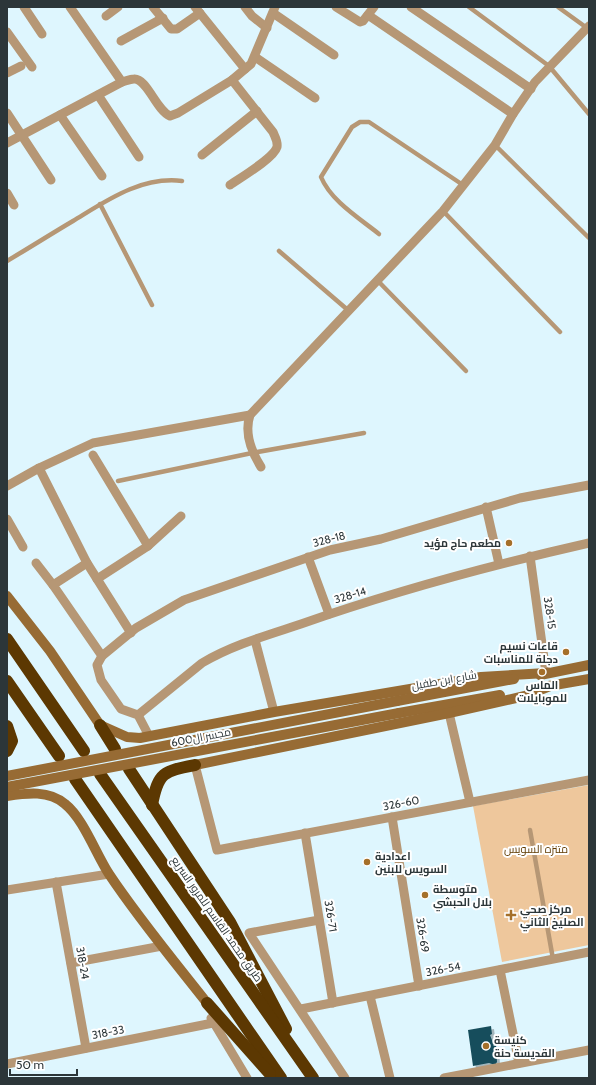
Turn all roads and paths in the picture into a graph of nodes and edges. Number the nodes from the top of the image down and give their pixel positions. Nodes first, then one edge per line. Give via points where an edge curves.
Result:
1 (24, 7) edge
2 (70, 7) edge
3 (118, 7) edge
4 (154, 7) edge
5 (245, 7) edge
6 (336, 7) edge
7 (374, 7) edge
8 (411, 7) edge
9 (469, 7) edge
10 (558, 7) edge
11 (198, 10) edge
12 (274, 10) edge
13 (368, 15) junction
14 (106, 16) dead end
15 (162, 18) junction
16 (588, 27) edge
17 (267, 28) junction
18 (7, 32) edge
19 (42, 34) dead end
20 (121, 41) dead end
21 (334, 55) dead end
22 (255, 57) junction
23 (21, 66) dead end
24 (549, 66) junction
25 (32, 67) dead end
26 (245, 69) junction
27 (7, 73) edge
28 (232, 80) junction
29 (122, 82) junction
30 (531, 89) junction
31 (98, 94) junction
32 (315, 98) dead end
33 (257, 111) junction
34 (7, 113) edge
35 (513, 114) junction
36 (589, 114) edge
37 (60, 115) junction
38 (22, 135) junction
39 (7, 143) edge
40 (495, 145) junction
41 (139, 156) dead end
42 (202, 156) dead end
43 (102, 176) dead end
44 (51, 180) dead end
45 (182, 181) dead end
46 (230, 185) dead end
47 (463, 185) junction
48 (7, 193) edge
49 (100, 204) junction
50 (14, 205) dead end
51 (443, 211) junction
52 (379, 234) dead end
53 (589, 238) edge
54 (279, 251) dead end
55 (7, 261) edge
56 (378, 281) junction
57 (152, 305) dead end
58 (349, 311) junction
59 (560, 332) dead end
60 (466, 371) dead end
61 (250, 414) junction
62 (364, 433) dead end
63 (252, 453) junction
64 (93, 455) dead end
65 (39, 468) junction
66 (261, 468) dead end
67 (118, 481) dead end
68 (589, 485) edge
69 (7, 486) edge
70 (486, 508) junction
71 (181, 516) dead end
72 (7, 519) edge
73 (589, 543) edge
74 (148, 546) junction
75 (23, 548) dead end
76 (530, 556) junction
77 (308, 557) junction
78 (36, 563) dead end
79 (88, 563) junction
80 (499, 564) junction
81 (97, 579) junction
82 (53, 585) junction
83 (7, 596) edge
84 (329, 614) junction
85 (131, 633) junction
86 (7, 639) edge
87 (255, 640) junction
88 (102, 656) junction
89 (589, 665) edge
90 (546, 673) junction
91 (589, 679) edge
92 (7, 682) edge
93 (550, 686) junction
94 (397, 701) joint
95 (274, 712) junction
96 (450, 713) junction
97 (138, 715) junction
98 (100, 725) junction
99 (7, 726) edge
100 (149, 736) junction
101 (116, 749) dead end
102 (7, 751) edge
103 (84, 751) dead end
104 (59, 756) dead end
105 (195, 765) junction
106 (129, 769) dead end
107 (100, 774) dead end
108 (7, 776) edge
109 (75, 779) dead end
110 (589, 780) edge
111 (7, 787) edge
112 (7, 796) edge
113 (470, 802) junction
114 (152, 805) junction
115 (392, 817) junction
116 (530, 830) dead end
117 (305, 833) junction
118 (109, 874) junction
119 (56, 882) junction
120 (7, 890) edge
121 (319, 920) junction
122 (162, 946) junction
123 (589, 952) edge
124 (553, 959) junction
125 (71, 963) junction
126 (500, 970) junction
127 (419, 986) junction
128 (370, 996) junction
129 (207, 1003) junction
130 (333, 1003) junction
131 (301, 1009) junction
132 (213, 1023) junction
133 (86, 1048) junction
134 (589, 1050) edge
135 (519, 1063) junction
136 (7, 1064) edge
137 (311, 1075) edge
138 (247, 1078) edge
139 (274, 1078) edge
140 (281, 1078) edge
141 (345, 1078) edge
142 (390, 1078) edge
143 (444, 1078) edge

1 - 19 street
2 - 29 street
3 - 14 street
4 - 15 street
5 - 17 street
6 - 13 street via 360,22
7 - 13 street
8 - 30 street
9 - 24 lane
10 - 16 lane
11 - 15 street via 177,29 171,29
11 - 26 street
12 - 17 street
12 - 21 street
13 - 35 street
15 - 20 street
16 - 24 street
17 - 22 street
18 - 25 street
22 - 26 street
22 - 32 street
23 - 27 street
24 - 30 street
24 - 36 lane
26 - 28 street
28 - 29 street via 170,116 162,113 142,81 135,78
28 - 33 street
29 - 31 street
30 - 35 street
31 - 37 street
31 - 41 street
33 - 42 street
33 - 46 street via 273,132 277,146 275,152
34 - 38 street
35 - 40 street
37 - 38 street
37 - 43 street
38 - 39 street
38 - 44 street
40 - 47 street
40 - 53 lane
45 - 49 lane via 152,182 121,192
47 - 51 street
47 - 52 lane via 369,122 360,122 352,127 321,177 334,196
48 - 50 street
49 - 55 lane
49 - 57 lane
51 - 56 street
51 - 59 lane
54 - 58 lane
56 - 58 street
56 - 60 lane
58 - 61 street
61 - 63 street via 247,425
61 - 65 street via 93,443
62 - 63 lane
63 - 66 street
63 - 67 lane
64 - 74 street
65 - 69 street
65 - 79 street
68 - 70 street, 328-18 via 520,498
70 - 77 street, 328-18 via 381,539
70 - 80 street
71 - 74 street
72 - 75 street
73 - 76 street, 328-14
74 - 81 street
76 - 80 street, 328-14
76 - 90 street, 328-15
77 - 84 street
77 - 85 street, 328-18 via 184,600
78 - 82 street
79 - 81 street
79 - 82 street
80 - 84 street, 328-14
81 - 85 street
82 - 88 street
83 - 98 street via 50,651
84 - 87 street, 328-14
85 - 88 street, 328-18
86 - 103 highway
87 - 95 street
87 - 97 street, 328-14 via 202,663
88 - 97 street, 328-18 via 97,665 101,680 121,709
89 - 90 street, شارع ابن طفيل
90 - 94 street, شارع ابن طفيل
90 - 95 street via 487,676
91 - 93 street
92 - 104 highway
93 - 96 street via 525,696
93 - 111 street, مجسر ال600, bridge
94 - 108 street, مجسر ال600, bridge
95 - 100 street
96 - 105 street
96 - 113 street
97 - 100 street
98 - 100 street via 127,737
98 - 101 highway
99 - 102 highway via 12,741
105 - 114 highway via 166,772 156,786
105 - 117 street, 326-60 via 217,850
106 - 114 highway
107 - 137 highway, طريق محمد القاسم للمرور السريع
109 - 140 highway
110 - 113 street, 326-60
112 - 118 street via 40,793 57,798 65,804 72,811
113 - 115 street, 326-60
114 - 137 highway via 230,922
115 - 117 street, 326-60
115 - 127 street, 326-69
116 - 124 lane
117 - 121 street, 326-71
118 - 119 street
118 - 122 street
119 - 120 street
119 - 125 street, 318-24
121 - 130 street, 326-71
121 - 131 street via 249,933
122 - 125 street
122 - 129 street
123 - 124 street, 326-54
124 - 126 street, 326-54
125 - 133 street, 318-24
126 - 127 street, 326-54
126 - 135 street
127 - 128 street, 326-54
128 - 130 street, 326-54
128 - 142 street
129 - 132 street
129 - 139 highway
130 - 131 street, 326-54
131 - 141 street
132 - 133 street, 318-33
132 - 138 street
133 - 136 street, 318-33
134 - 135 street
135 - 143 street

